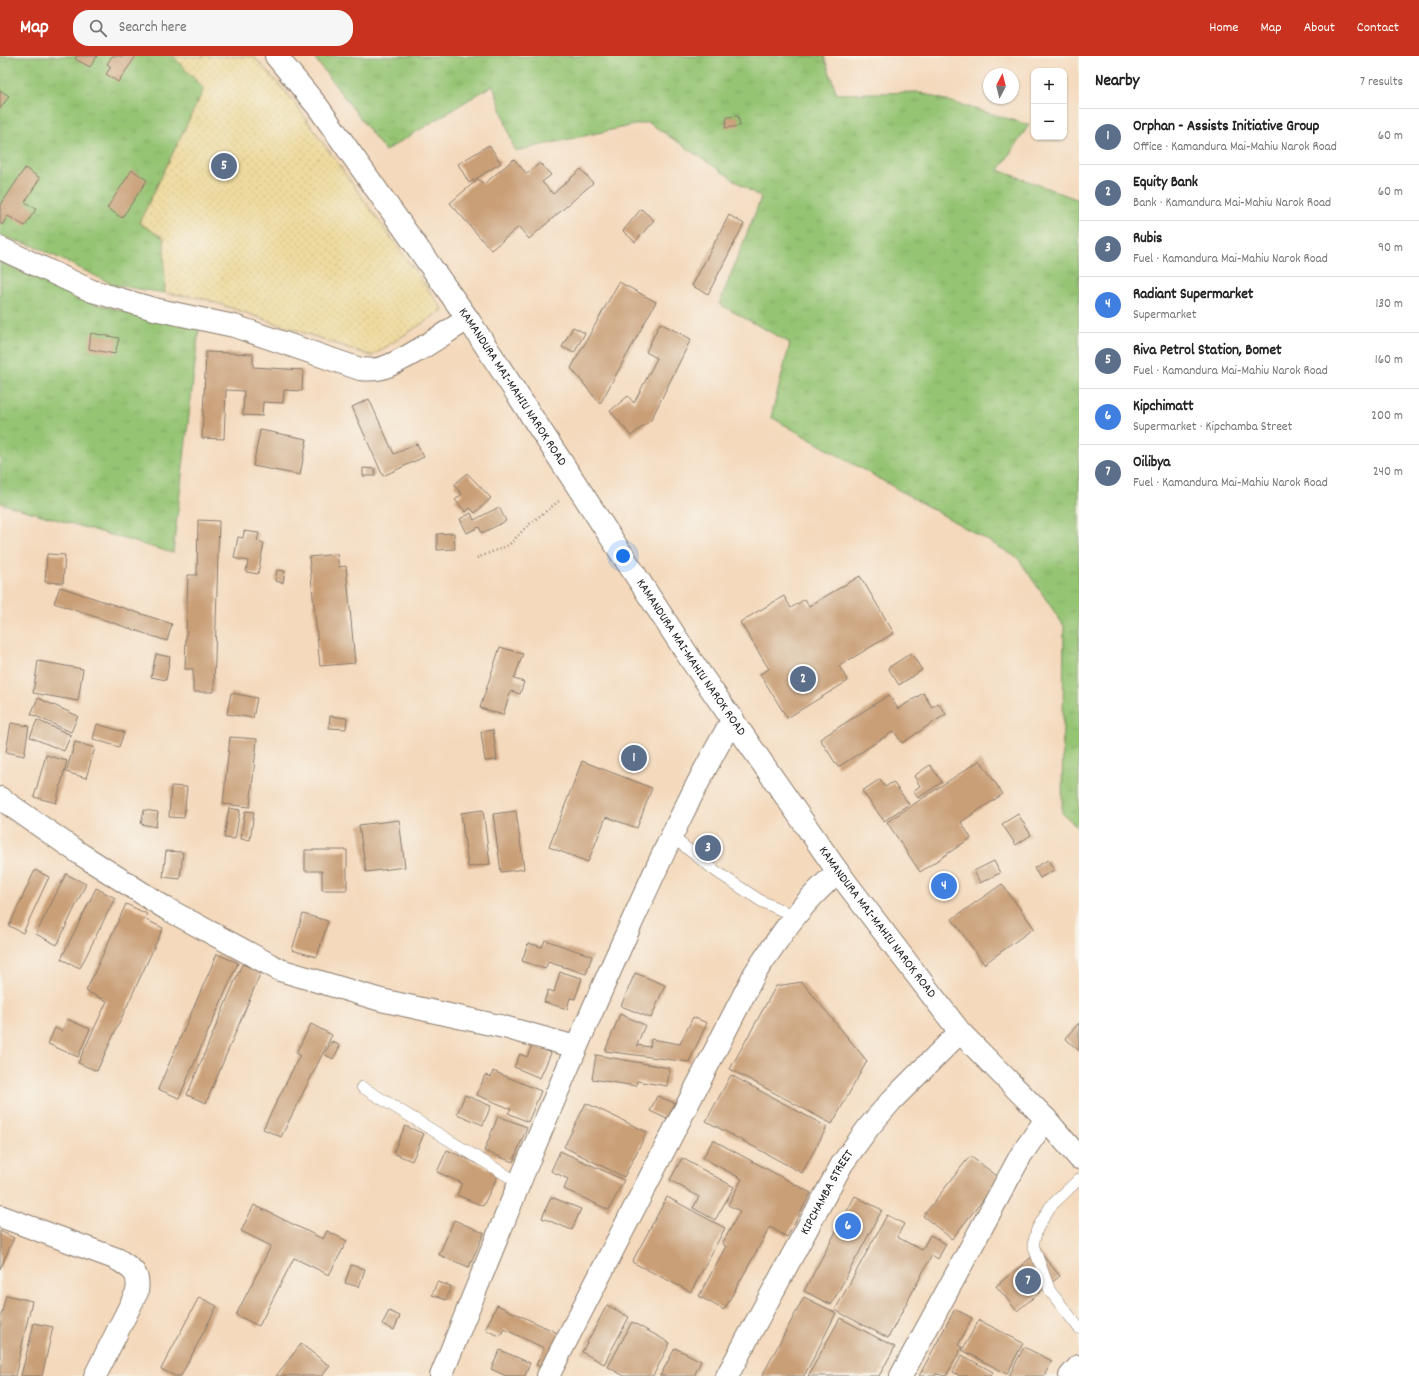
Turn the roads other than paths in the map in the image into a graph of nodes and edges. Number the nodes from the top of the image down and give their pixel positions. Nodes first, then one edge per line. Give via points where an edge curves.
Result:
1 (276, 56) edge
2 (0, 248) edge
3 (468, 319) junction
4 (733, 719) junction
5 (0, 798) edge
6 (671, 836) junction
7 (838, 872) junction
8 (794, 916) junction
9 (960, 1032) junction
10 (576, 1047) junction
11 (362, 1087) dead end
12 (1046, 1119) junction
13 (1079, 1158) edge
14 (1079, 1179) edge
15 (519, 1182) junction
16 (0, 1216) edge
17 (1079, 1328) edge
18 (1079, 1366) edge
19 (95, 1376) edge
20 (441, 1376) edge
21 (548, 1376) edge
22 (727, 1376) edge
23 (901, 1376) edge
24 (1070, 1376) edge

1 - 3 main road, KAMANDURA MAI-MAHIU NAROK ROAD via 318,107
2 - 3 main road via 92,291 154,309 234,326 360,369 384,368
3 - 4 main road, KAMANDURA MAI-MAHIU NAROK ROAD via 693,663
4 - 6 main road via 710,758
4 - 7 main road, KAMANDURA MAI-MAHIU NAROK ROAD
5 - 10 main road via 82,855 167,909 280,970 381,1000 504,1027
6 - 8 lane via 754,897
6 - 10 main road
7 - 8 main road via 816,890
7 - 9 main road, KAMANDURA MAI-MAHIU NAROK ROAD
8 - 21 main road via 756,973
9 - 12 main road, KAMANDURA MAI-MAHIU NAROK ROAD
9 - 22 main road, KIPCHAMBA STREET via 891,1101 842,1164
10 - 15 main road
11 - 15 lane
12 - 13 main road, KAMANDURA MAI-MAHIU NAROK ROAD
12 - 23 main road via 1018,1162
14 - 17 lane via 1050,1207 1037,1229 1034,1245 1050,1291
15 - 20 main road
16 - 19 main road via 117,1259 134,1271 138,1282 137,1292
18 - 24 main road

